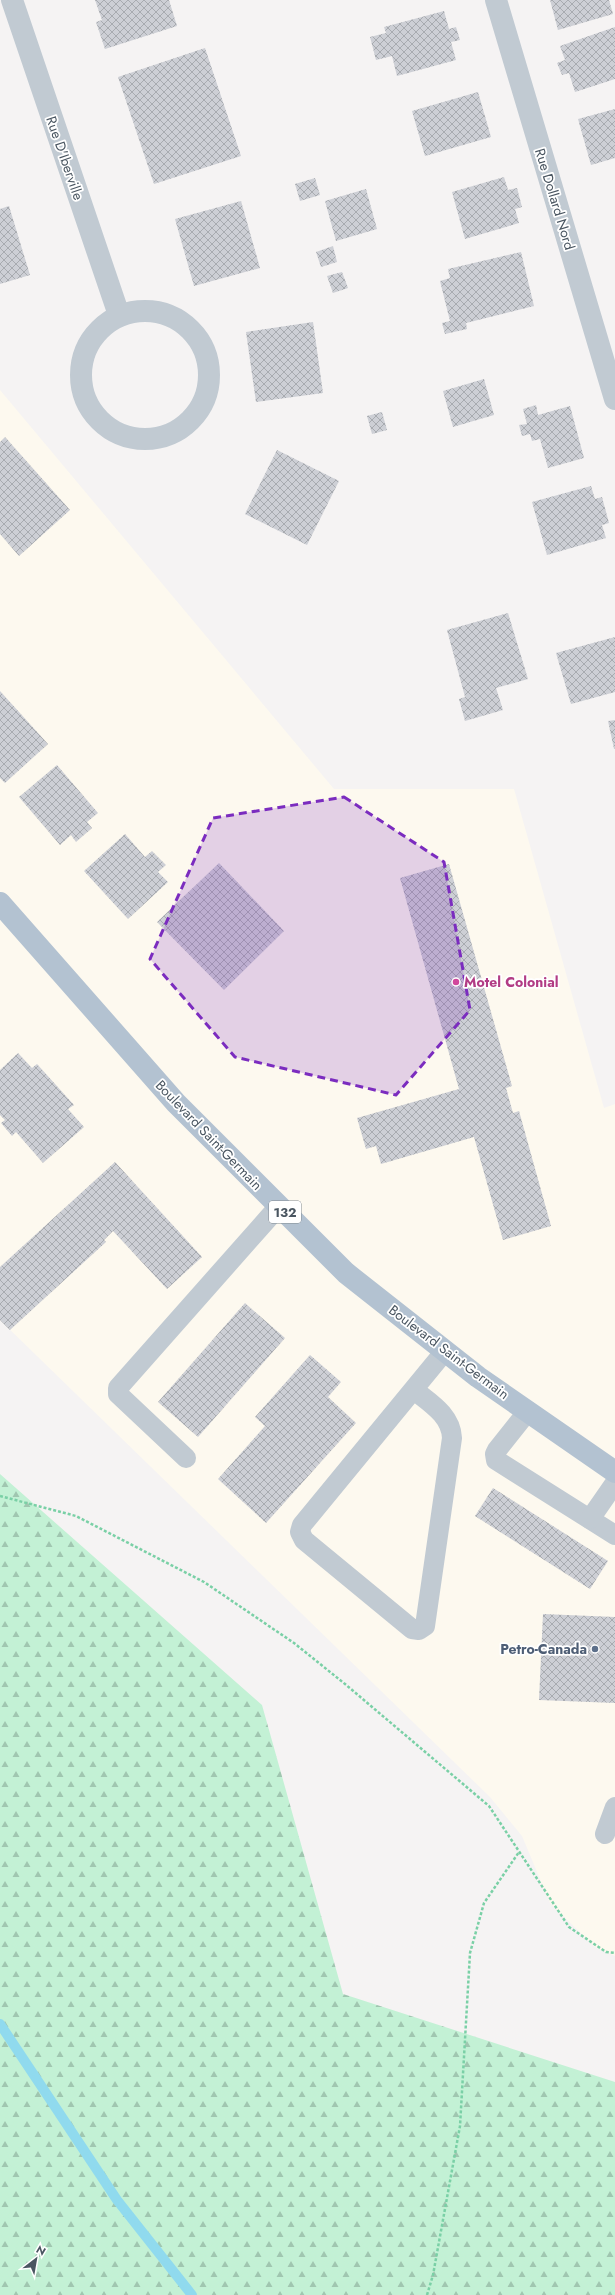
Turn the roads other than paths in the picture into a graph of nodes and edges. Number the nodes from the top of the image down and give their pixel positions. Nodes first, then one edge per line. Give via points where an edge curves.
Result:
1 (12, 0) edge
2 (496, 0) edge
3 (119, 316) junction
4 (615, 399) edge
5 (0, 902) edge
6 (279, 1206) junction
7 (446, 1351) junction
8 (414, 1390) junction
9 (528, 1411) junction
10 (186, 1458) dead end
11 (615, 1472) edge
12 (615, 1483) edge
13 (590, 1520) junction
14 (615, 1535) edge
15 (615, 1807) edge
16 (605, 1834) dead end

1 - 3 street, Rue D'Iberville
2 - 4 street, Rue Dollard Nord
3 - 3 street via 101,327 88,344 80,364 80,386 88,406 101,423 119,435 140,440 162,438 181,429 200,408 206,396 210,375 206,354 196,336 180,321 161,313 140,310
5 - 6 main road, Boulevard Saint-Germain / 132 via 176,1103
6 - 7 main road, Boulevard Saint-Germain / 132 via 346,1273
6 - 10 lane via 118,1388 118,1394
7 - 8 lane
7 - 9 main road, Boulevard Saint-Germain / 132
8 - 8 lane via 302,1525 300,1532 304,1540 412,1629 420,1630 425,1626 452,1428 447,1418
9 - 11 main road, Boulevard Saint-Germain / 132
9 - 13 lane via 497,1450 496,1460
12 - 13 lane
13 - 14 lane
15 - 16 lane

